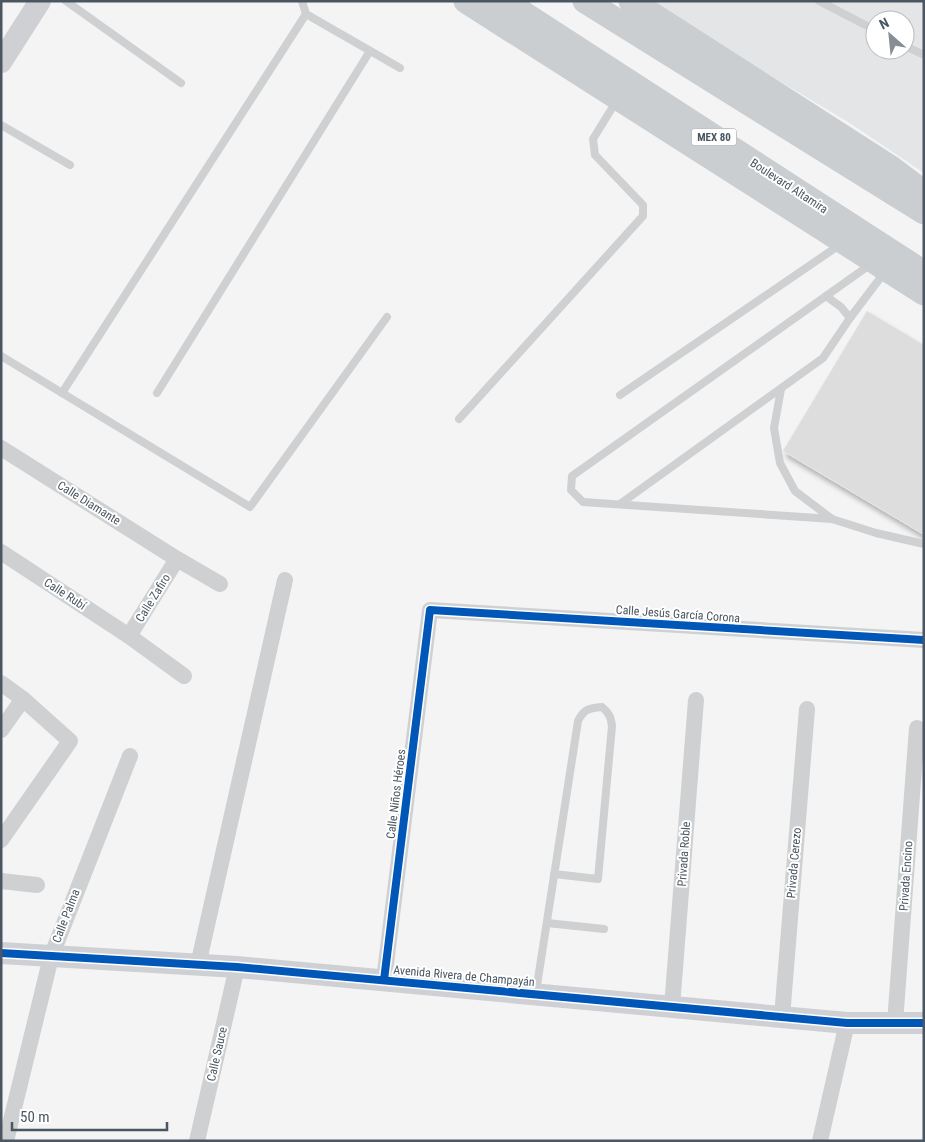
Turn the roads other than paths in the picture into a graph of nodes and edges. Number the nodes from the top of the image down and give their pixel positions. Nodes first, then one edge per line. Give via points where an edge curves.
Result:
1 (40, 1) edge
2 (66, 1) edge
3 (302, 1) edge
4 (466, 1) edge
5 (504, 1) edge
6 (585, 1) edge
7 (631, 1) edge
8 (819, 1) edge
9 (306, 14) junction
10 (865, 25) edge
11 (370, 51) junction
12 (1, 62) edge
13 (400, 68) dead end
14 (181, 83) dead end
15 (618, 98) junction
16 (1, 125) edge
17 (70, 165) dead end
18 (924, 193) edge
19 (924, 212) edge
20 (852, 237) junction
21 (886, 259) junction
22 (924, 272) edge
23 (924, 294) edge
24 (826, 296) junction
25 (387, 318) dead end
26 (850, 318) junction
27 (1, 356) edge
28 (781, 389) junction
29 (62, 393) junction
30 (157, 393) dead end
31 (620, 395) dead end
32 (459, 418) dead end
33 (1, 448) edge
34 (620, 504) junction
35 (832, 519) junction
36 (924, 544) edge
37 (1, 552) edge
38 (177, 559) junction
39 (285, 580) dead end
40 (220, 584) dead end
41 (430, 610) joint
42 (129, 636) junction
43 (924, 640) edge
44 (184, 676) dead end
45 (1, 683) edge
46 (23, 700) junction
47 (696, 700) dead end
48 (807, 708) dead end
49 (917, 728) dead end
50 (1, 730) edge
51 (130, 756) dead end
52 (1, 840) edge
53 (554, 874) junction
54 (1, 881) edge
55 (37, 885) dead end
56 (547, 923) junction
57 (604, 929) dead end
58 (1, 953) edge
59 (50, 957) junction
60 (198, 964) junction
61 (237, 967) junction
62 (384, 980) junction
63 (536, 994) junction
64 (672, 1007) junction
65 (782, 1017) junction
66 (846, 1023) junction
67 (895, 1023) junction
68 (924, 1023) edge
69 (6, 1141) edge
70 (197, 1141) edge
71 (820, 1141) edge

1 - 12 street
2 - 14 lane
3 - 9 lane
4 - 15 main road
5 - 20 main road, Boulevard Altamira / MEX 80
6 - 19 main road
7 - 18 main road via 891,168
8 - 10 lane
9 - 11 lane
9 - 29 lane
11 - 13 lane
11 - 30 lane
15 - 20 main road
15 - 32 lane via 593,139 595,155 643,205 643,216
16 - 17 lane
20 - 21 main road
20 - 31 lane
21 - 22 main road
21 - 23 main road
21 - 24 lane
21 - 26 lane
24 - 26 lane
24 - 34 lane via 572,476 571,490 583,502
25 - 29 lane via 250,507
26 - 28 lane via 823,358
27 - 29 lane
28 - 34 lane
28 - 35 lane via 774,428 780,463 795,491
33 - 38 street, Calle Diamante
34 - 35 lane
35 - 36 lane
37 - 42 street, Calle Rubí
38 - 40 street, Calle Diamante
38 - 42 street, Calle Zafiro
39 - 60 street
41 - 43 street, Calle Jesús García Corona
41 - 62 street, Calle Niños Héroes
42 - 44 street, Calle Rubí
45 - 46 street
46 - 50 street
46 - 52 street via 70,741
47 - 64 street, Privada Roble
48 - 65 street, Privada Cerezo
49 - 67 street, Privada Encino
51 - 59 street, Calle Palma
53 - 53 lane via 578,721 588,709 602,707 612,718 612,726 598,879
53 - 56 lane
54 - 55 street
56 - 57 lane
56 - 63 lane
58 - 59 street, Avenida Rivera de Champayán
59 - 60 street, Avenida Rivera de Champayán
59 - 69 street, Calle Palma
60 - 61 street, Avenida Rivera de Champayán
61 - 62 street, Avenida Rivera de Champayán
61 - 70 street, Calle Sauce
62 - 63 street, Avenida Rivera de Champayán
63 - 64 street, Avenida Rivera de Champayán
64 - 65 street, Avenida Rivera de Champayán
65 - 66 street, Avenida Rivera de Champayán
66 - 67 street, Avenida Rivera de Champayán
66 - 71 street
67 - 68 street, Avenida Rivera de Champayán

